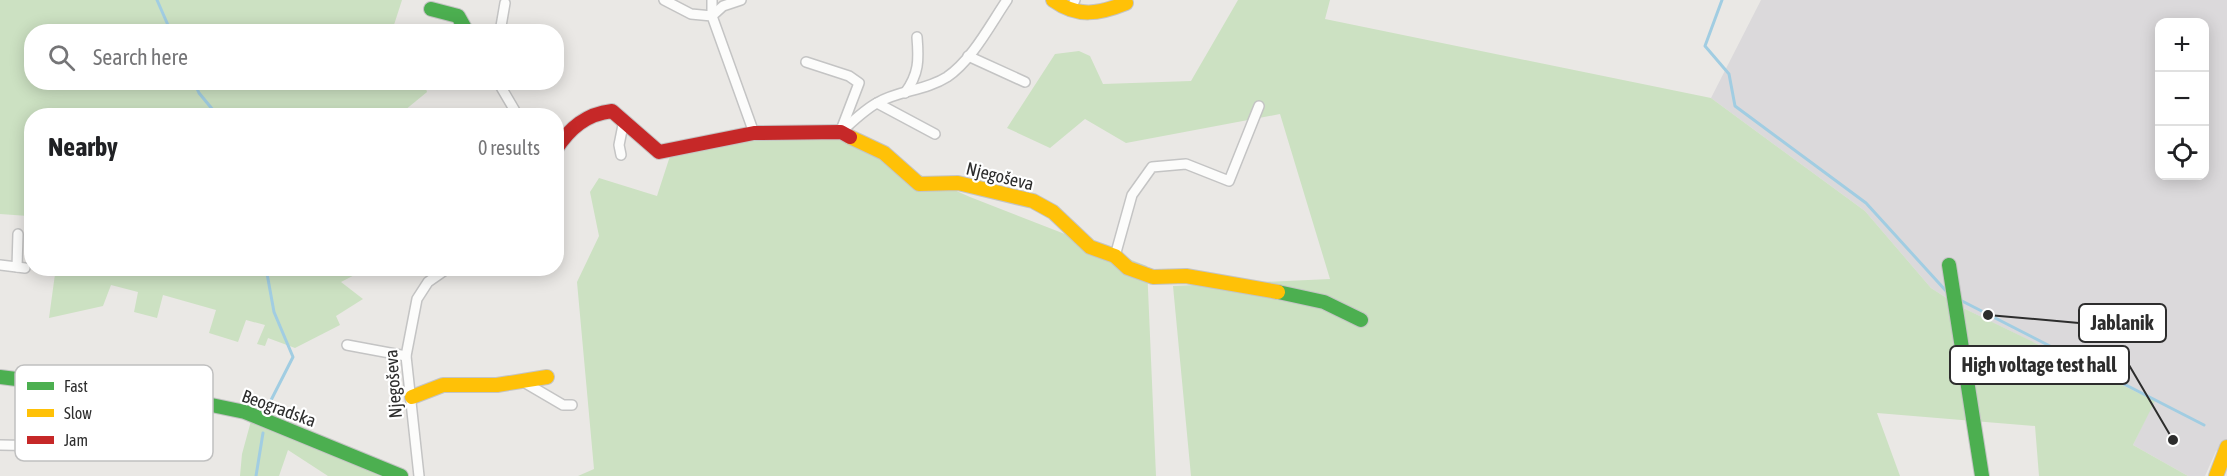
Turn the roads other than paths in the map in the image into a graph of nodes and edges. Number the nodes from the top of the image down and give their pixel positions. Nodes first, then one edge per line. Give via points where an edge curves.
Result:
1 (664, 0) edge
2 (711, 0) edge
3 (741, 0) edge
4 (1007, 0) edge
5 (1053, 0) edge
6 (505, 3) dead end
7 (1126, 3) dead end
8 (1073, 6) edge
9 (431, 9) dead end
10 (712, 16) junction
11 (462, 24) edge
12 (501, 24) edge
13 (916, 37) dead end
14 (968, 56) junction
15 (806, 62) dead end
16 (1025, 82) dead end
17 (503, 90) edge
18 (905, 93) junction
19 (877, 103) junction
20 (1259, 106) dead end
21 (513, 108) edge
22 (624, 120) junction
23 (841, 132) junction
24 (754, 133) junction
25 (935, 134) dead end
26 (564, 137) edge
27 (621, 154) dead end
28 (18, 234) dead end
29 (1115, 256) junction
30 (0, 265) edge
31 (1949, 265) dead end
32 (437, 276) edge
33 (1361, 320) dead end
34 (346, 345) dead end
35 (406, 356) junction
36 (0, 377) edge
37 (547, 377) dead end
38 (15, 379) edge
39 (522, 381) junction
40 (412, 397) junction
41 (213, 405) edge
42 (572, 405) dead end
43 (0, 445) edge
44 (15, 445) edge
45 (2227, 447) edge
46 (401, 476) edge
47 (419, 476) edge
48 (1983, 476) edge
49 (2216, 476) edge

1 - 10 street via 691,14
2 - 10 street
3 - 10 street via 723,6
4 - 14 street
5 - 8 street
6 - 12 street
7 - 8 street via 1100,15
9 - 11 street via 458,16
10 - 24 street
13 - 18 street via 918,68
14 - 16 street
14 - 18 street via 948,76 924,89
15 - 23 street via 859,83
17 - 21 street
18 - 19 street
19 - 23 street
19 - 25 street
20 - 29 street via 1229,181 1186,164 1152,167 1132,195
22 - 24 street, Njegoševa via 659,152
22 - 26 street, Njegoševa via 612,111 599,112 583,118
22 - 27 street
23 - 24 street, Njegoševa
23 - 29 street, Njegoševa via 884,153 919,184 958,183 1033,201 1053,212 1090,248
28 - 30 street via 21,268
29 - 33 street, Njegoševa via 1128,268 1153,277 1186,276 1267,289 1324,302
31 - 48 street
32 - 35 street, Njegoševa via 417,299
34 - 35 street
35 - 40 street, Njegoševa
36 - 38 street, Beogradska
37 - 39 street
39 - 40 street via 490,386 454,383 434,386
39 - 42 street via 563,405
40 - 47 street, Njegoševa
41 - 46 street, Beogradska via 245,412
43 - 44 street
45 - 49 street

